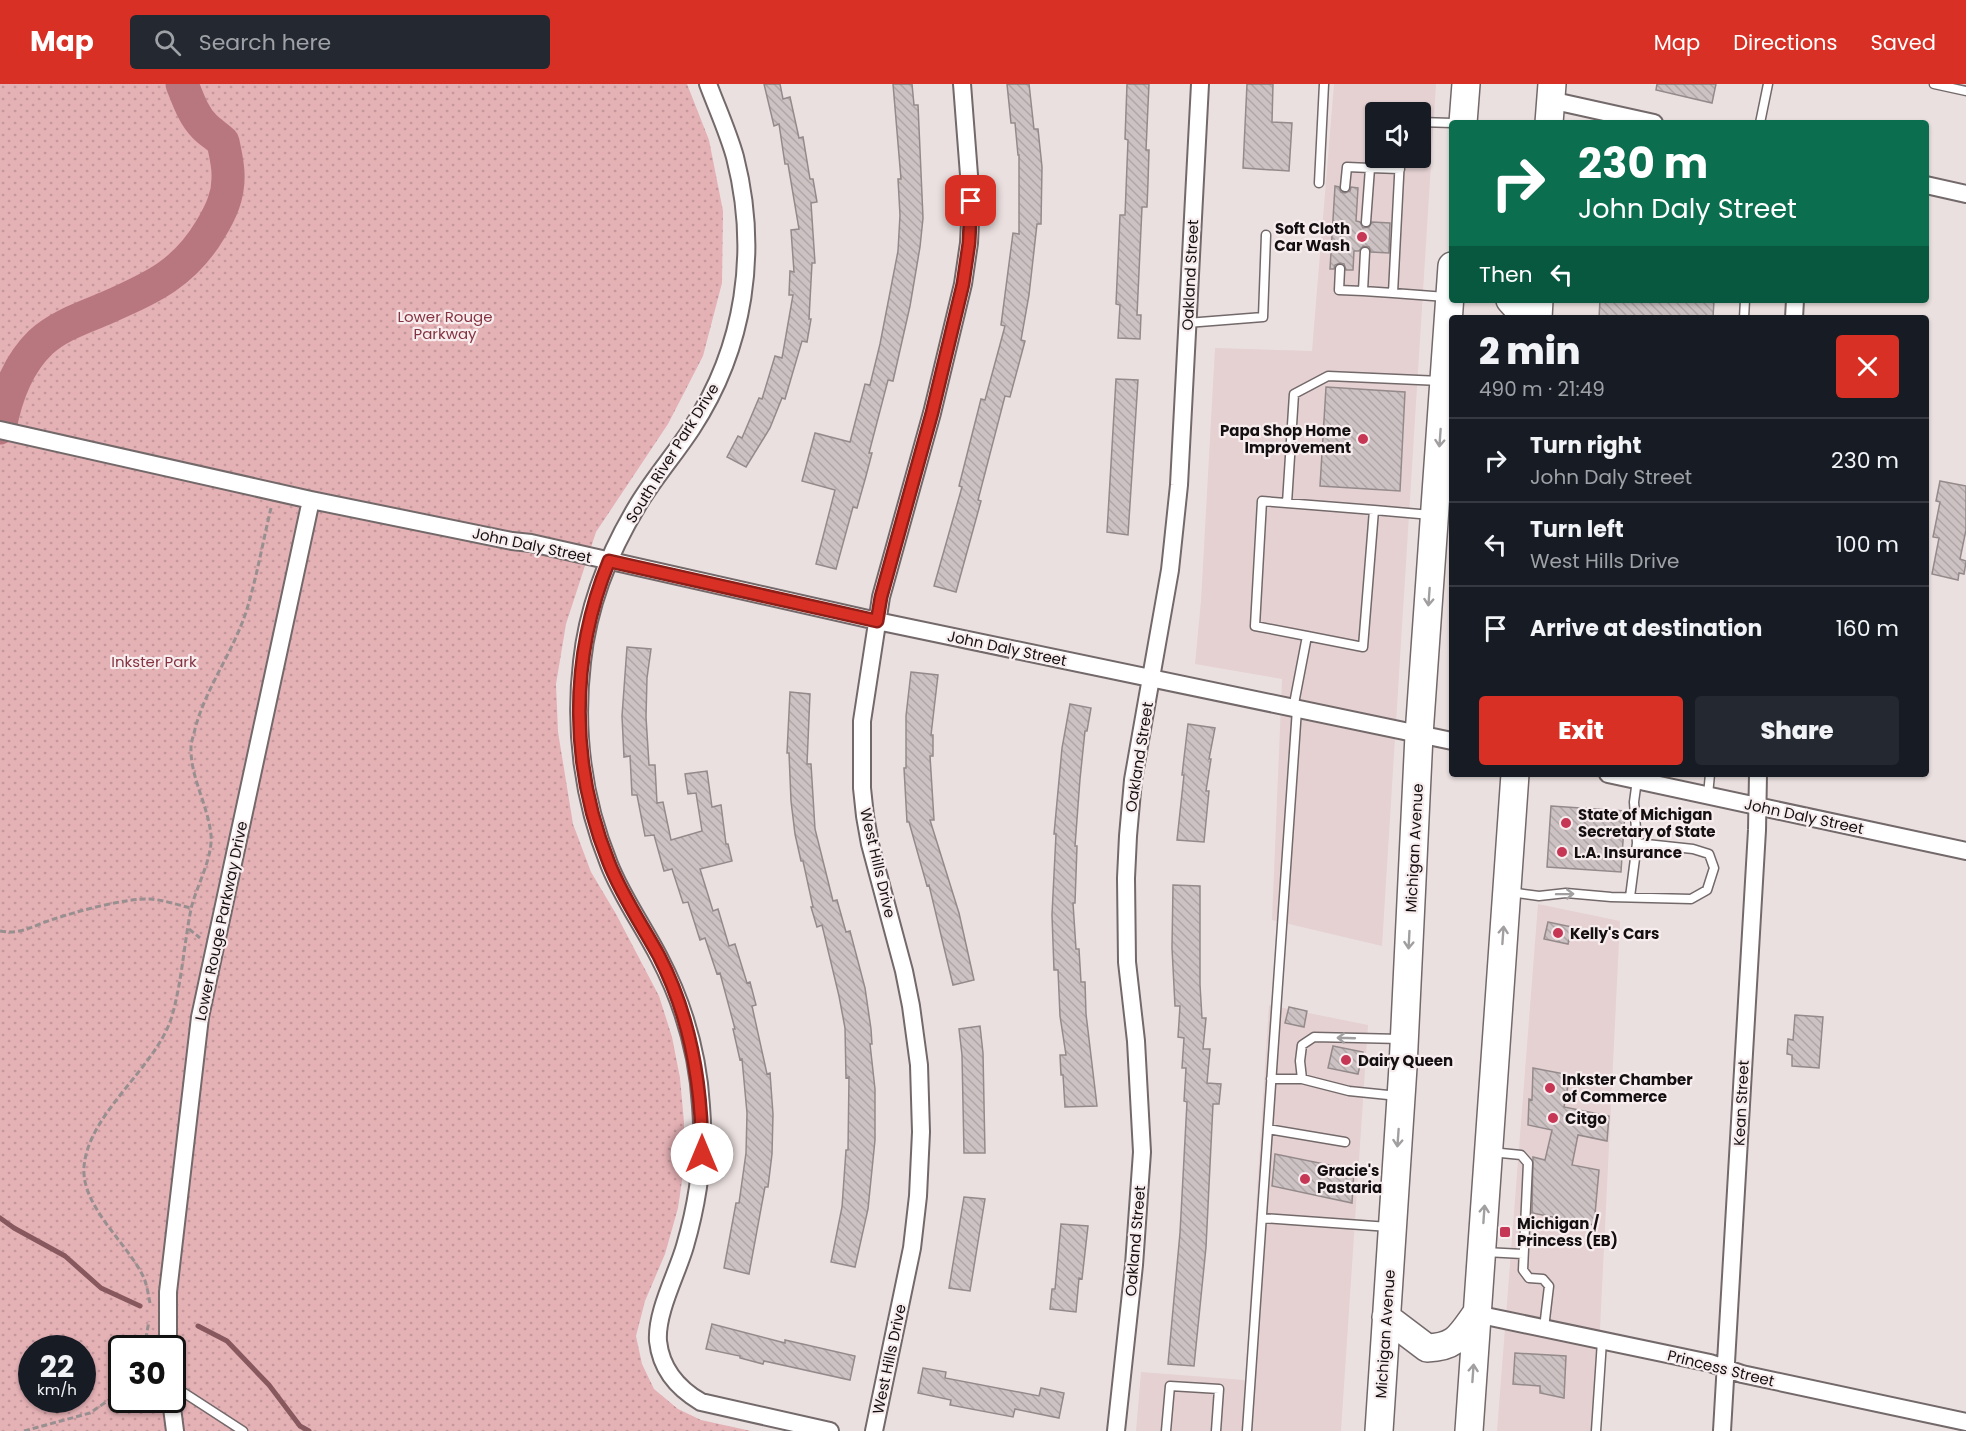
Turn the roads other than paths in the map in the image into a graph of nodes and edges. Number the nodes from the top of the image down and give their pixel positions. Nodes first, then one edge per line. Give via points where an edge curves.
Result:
1 (708, 84) edge
2 (962, 84) edge
3 (1200, 84) edge
4 (1324, 84) edge
5 (1466, 84) edge
6 (1768, 84) edge
7 (1934, 84) edge
8 (1966, 91) edge
9 (1550, 102) edge
10 (1463, 120) edge
11 (1639, 120) edge
12 (1761, 120) edge
13 (1431, 122) edge
14 (1449, 123) edge
15 (1365, 168) edge
16 (1370, 168) joint
17 (1400, 169) joint
18 (1319, 183) dead end
19 (1929, 186) edge
20 (1345, 187) dead end
21 (1966, 194) edge
22 (1366, 222) dead end
23 (1266, 235) dead end
24 (1365, 252) dead end
25 (1340, 269) dead end
26 (1363, 291) junction
27 (1393, 293) junction
28 (1513, 303) edge
29 (1452, 304) edge
30 (1523, 315) edge
31 (1187, 323) junction
32 (1449, 333) edge
33 (1444, 381) junction
34 (0, 430) edge
35 (311, 500) junction
36 (1287, 503) junction
37 (1374, 510) junction
38 (1434, 516) junction
39 (609, 561) junction
40 (877, 621) junction
41 (1307, 636) junction
42 (1151, 679) junction
43 (1295, 709) junction
44 (1419, 735) junction
45 (1449, 740) edge
46 (1515, 777) edge
47 (1622, 777) edge
48 (1710, 777) edge
49 (1758, 777) edge
50 (1637, 780) junction
51 (1708, 795) junction
52 (1757, 806) junction
53 (1637, 843) junction
54 (1966, 851) edge
55 (1507, 892) junction
56 (1630, 897) junction
57 (1404, 1040) junction
58 (1302, 1078) junction
59 (1271, 1079) junction
60 (1401, 1097) junction
61 (1268, 1129) junction
62 (1345, 1142) dead end
63 (1488, 1152) junction
64 (1262, 1218) junction
65 (1393, 1228) junction
66 (1481, 1252) junction
67 (1523, 1254) junction
68 (1476, 1314) junction
69 (1386, 1317) junction
70 (1544, 1328) junction
71 (168, 1335) edge
72 (1602, 1341) junction
73 (1726, 1369) junction
74 (186, 1394) edge
75 (173, 1413) edge
76 (1966, 1422) edge
77 (175, 1431) edge
78 (243, 1431) edge
79 (830, 1431) edge
80 (874, 1431) edge
81 (1116, 1431) edge
82 (1166, 1431) edge
83 (1216, 1431) edge
84 (1247, 1431) edge
85 (1379, 1431) edge
86 (1469, 1431) edge
87 (1596, 1431) edge
88 (1722, 1431) edge

1 - 39 street, South River Park Drive via 735,154 742,189 747,240 741,309 726,362 709,400 639,502
2 - 40 street, West Hills Drive via 971,201 963,284
3 - 31 street, Oakland Street
4 - 18 lane
5 - 10 main road
6 - 12 lane
7 - 8 lane
9 - 11 street
13 - 14 lane
15 - 20 lane via 1347,167
16 - 17 lane
16 - 22 lane
17 - 27 lane
19 - 21 street
23 - 31 lane via 1263,317
24 - 26 lane
25 - 26 lane via 1339,290
26 - 27 lane
27 - 29 lane
28 - 30 main road
31 - 42 street, Oakland Street via 1179,485 1170,570
32 - 33 main road, Michigan Avenue
33 - 36 lane via 1328,376 1294,394
33 -> 38 main road, Michigan Avenue
34 - 35 street, John Daly Street
35 - 39 street, John Daly Street
35 - 71 street, Lower Rouge Parkway Drive via 201,1017 168,1292
36 - 37 lane
36 - 41 lane via 1262,501 1255,626
37 - 38 lane
37 - 41 lane via 1363,647
38 -> 44 main road, Michigan Avenue
39 - 40 street, John Daly Street
39 - 79 street, South River Park Drive via 592,606 582,660 579,714 584,778 609,864 658,955 680,1006 694,1055 702,1109 697,1199 659,1322 660,1356 675,1382 700,1402
40 - 42 street, John Daly Street
40 - 80 street, West Hills Drive via 862,721 862,788 870,844 911,1006 919,1065 921,1132 912,1248
41 - 43 lane
42 - 43 street, John Daly Street
42 - 81 street, Oakland Street via 1133,780 1125,878 1142,1152
43 - 44 street, John Daly Street
43 - 59 lane
44 - 45 street, John Daly Street
44 -> 57 main road, Michigan Avenue
46 - 55 main road
47 - 50 street, John Daly Street
48 - 51 lane
49 - 52 street, Kean Street
50 - 51 street, John Daly Street
50 - 53 lane
51 - 52 street, John Daly Street
52 - 54 street, John Daly Street
52 - 73 street, Kean Street
53 - 56 lane
53 - 56 lane via 1709,854 1714,868 1707,890 1691,899
55 -> 56 lane
63 -> 55 main road
57 -> 58 lane via 1314,1037 1302,1045
57 - 60 main road, Michigan Avenue
58 - 59 lane
58 - 60 lane
59 - 61 lane
60 -> 65 main road, Michigan Avenue
61 - 62 lane
61 - 64 lane
66 -> 63 main road
63 - 67 lane via 1521,1155 1528,1163
64 - 65 lane
64 - 84 lane
65 - 69 main road, Michigan Avenue
66 - 67 lane
66 - 68 main road
67 - 70 lane via 1523,1270 1529,1278 1543,1279 1549,1286
68 - 69 main road via 1457,1339 1444,1347 1427,1348
68 - 70 street, Princess Street
86 -> 68 main road
69 - 85 main road, Michigan Avenue
70 - 72 street, Princess Street
72 - 73 street, Princess Street
72 - 87 lane
73 - 76 street, Princess Street
73 - 88 street, Kean Street
74 - 78 lane
75 - 77 street
82 - 83 lane via 1170,1386 1219,1389

